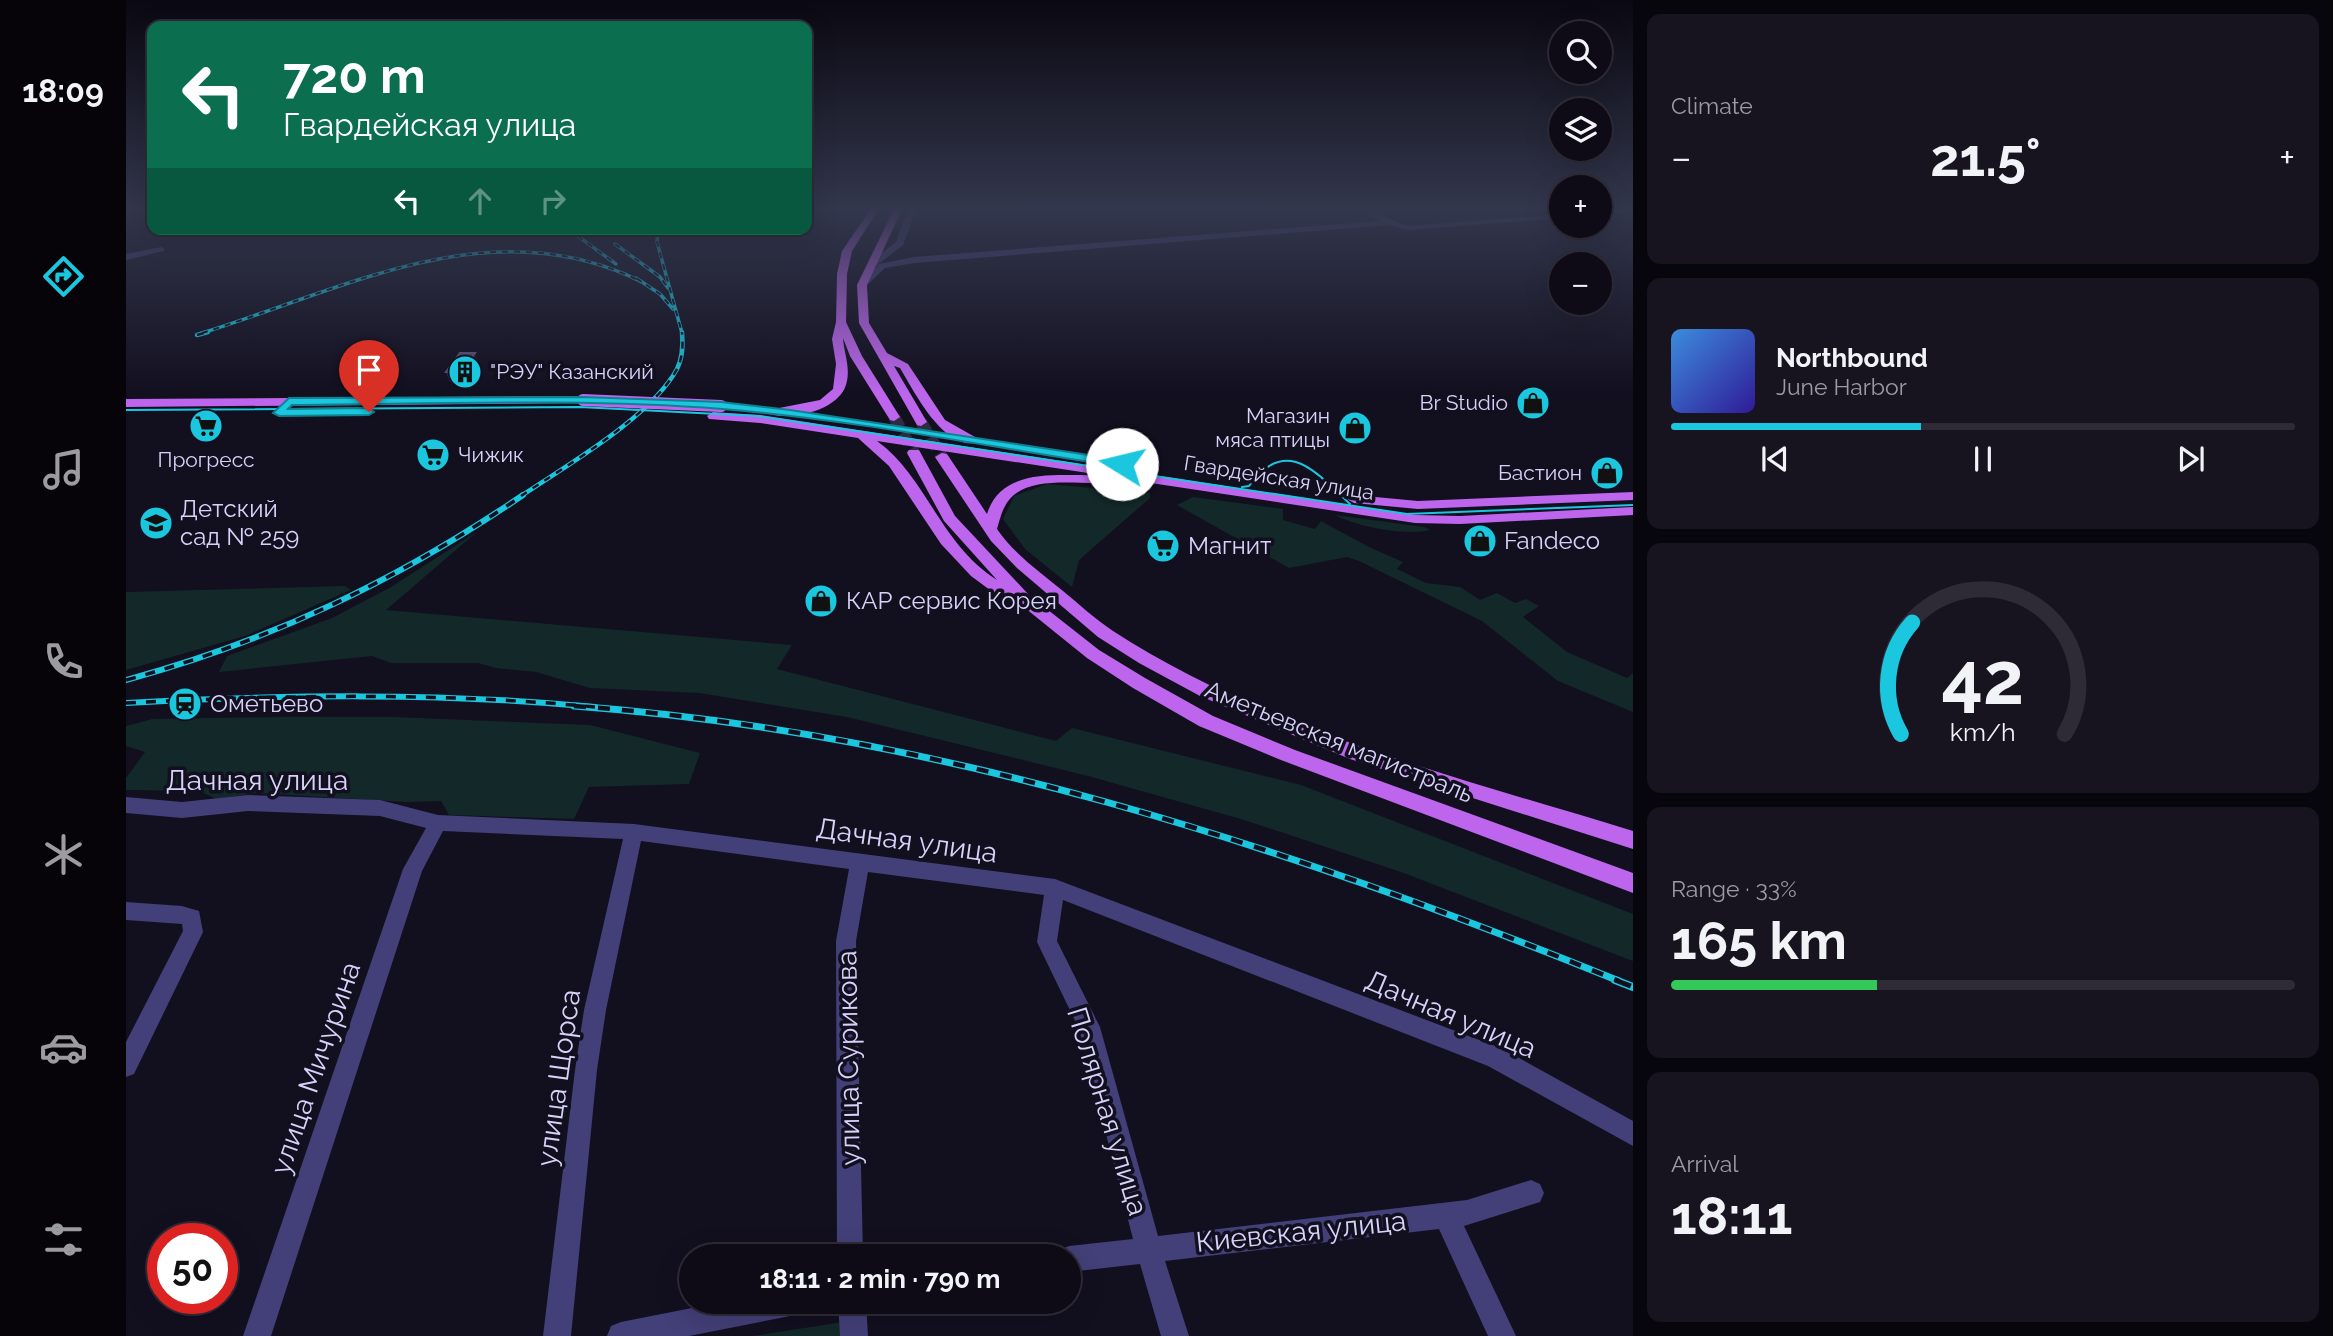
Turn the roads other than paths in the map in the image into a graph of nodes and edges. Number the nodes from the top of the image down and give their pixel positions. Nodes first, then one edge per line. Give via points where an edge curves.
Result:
1 (843, 269) edge
2 (868, 269) edge
3 (878, 269) edge
4 (862, 285) junction
5 (841, 322) junction
6 (882, 355) junction
7 (289, 401) junction
8 (126, 403) edge
9 (581, 405) junction
10 (717, 411) junction
11 (778, 412) junction
12 (279, 413) junction
13 (126, 414) edge
14 (894, 417) tunnel mouth
15 (921, 422) tunnel mouth
16 (858, 435) junction
17 (970, 440) junction
18 (914, 453) tunnel mouth
19 (942, 457) tunnel mouth
20 (1133, 476) junction
21 (1633, 496) edge
22 (1586, 498) junction
23 (1633, 511) edge
24 (1601, 512) junction
25 (990, 529) junction
26 (1023, 599) junction
27 (126, 805) edge
28 (438, 823) junction
29 (634, 832) junction
30 (1633, 840) edge
31 (860, 861) junction
32 (1633, 883) edge
33 (1055, 888) junction
34 (126, 911) edge
35 (126, 1066) edge
36 (1633, 1134) edge
37 (1531, 1193) dead end
38 (1446, 1216) junction
39 (850, 1244) edge
40 (1148, 1248) junction
41 (1081, 1257) edge
42 (730, 1314) edge
43 (853, 1314) edge
44 (257, 1336) edge
45 (557, 1336) edge
46 (621, 1336) edge
47 (854, 1336) edge
48 (1175, 1336) edge
49 (1502, 1336) edge

1 - 5 main road
2 - 4 main road
3 - 4 street
4 - 6 main road via 864,323
5 - 11 main road via 836,335 842,365 837,394 823,404
5 - 14 main road
6 - 15 main road
6 - 17 main road via 904,366 940,423
7 - 8 main road, Гвардейская улица
7 - 9 main road, Гвардейская улица
7 - 12 main road
9 - 10 main road, Гвардейская улица
9 - 12 main road, Гвардейская улица
10 - 11 main road, Гвардейская улица
10 - 16 main road, Гвардейская улица
11 - 17 main road, Гвардейская улица
12 - 13 main road, Гвардейская улица
16 - 20 main road, Гвардейская улица
16 - 26 main road via 891,458 930,519 965,562 988,582
17 - 22 main road, Гвардейская улица via 1393,504
18 - 26 main road, Аметьевская магистраль via 949,518
19 - 25 main road, Аметьевская магистраль
20 - 24 main road, Гвардейская улица via 1415,519
20 - 25 main road via 1031,481 1016,486 998,501
21 - 22 main road, Гвардейская улица
22 - 24 main road
23 - 24 main road, Гвардейская улица
25 - 30 main road, Аметьевская магистраль via 1022,565 1104,633 1206,691 1357,754
26 - 32 main road, Аметьевская магистраль via 1093,654 1206,721
27 - 28 street, Дачная улица via 182,810 248,803 380,808
28 - 29 street, Дачная улица
28 - 44 street, улица Мичурина via 413,869
29 - 31 street, Дачная улица
29 - 45 street, улица Щорса via 595,1010
31 - 33 street, Дачная улица
31 - 39 street, улица Сурикова via 846,941
33 - 36 street, Дачная улица via 1495,1057
33 - 40 street, Полярная улица via 1047,942 1089,1027
34 - 35 street via 192,918 193,932
37 - 38 street, Киевская улица
38 - 40 street, Киевская улица
38 - 49 street
40 - 41 street, Киевская улица
40 - 48 street, Полярная улица
42 - 46 street
43 - 47 street

